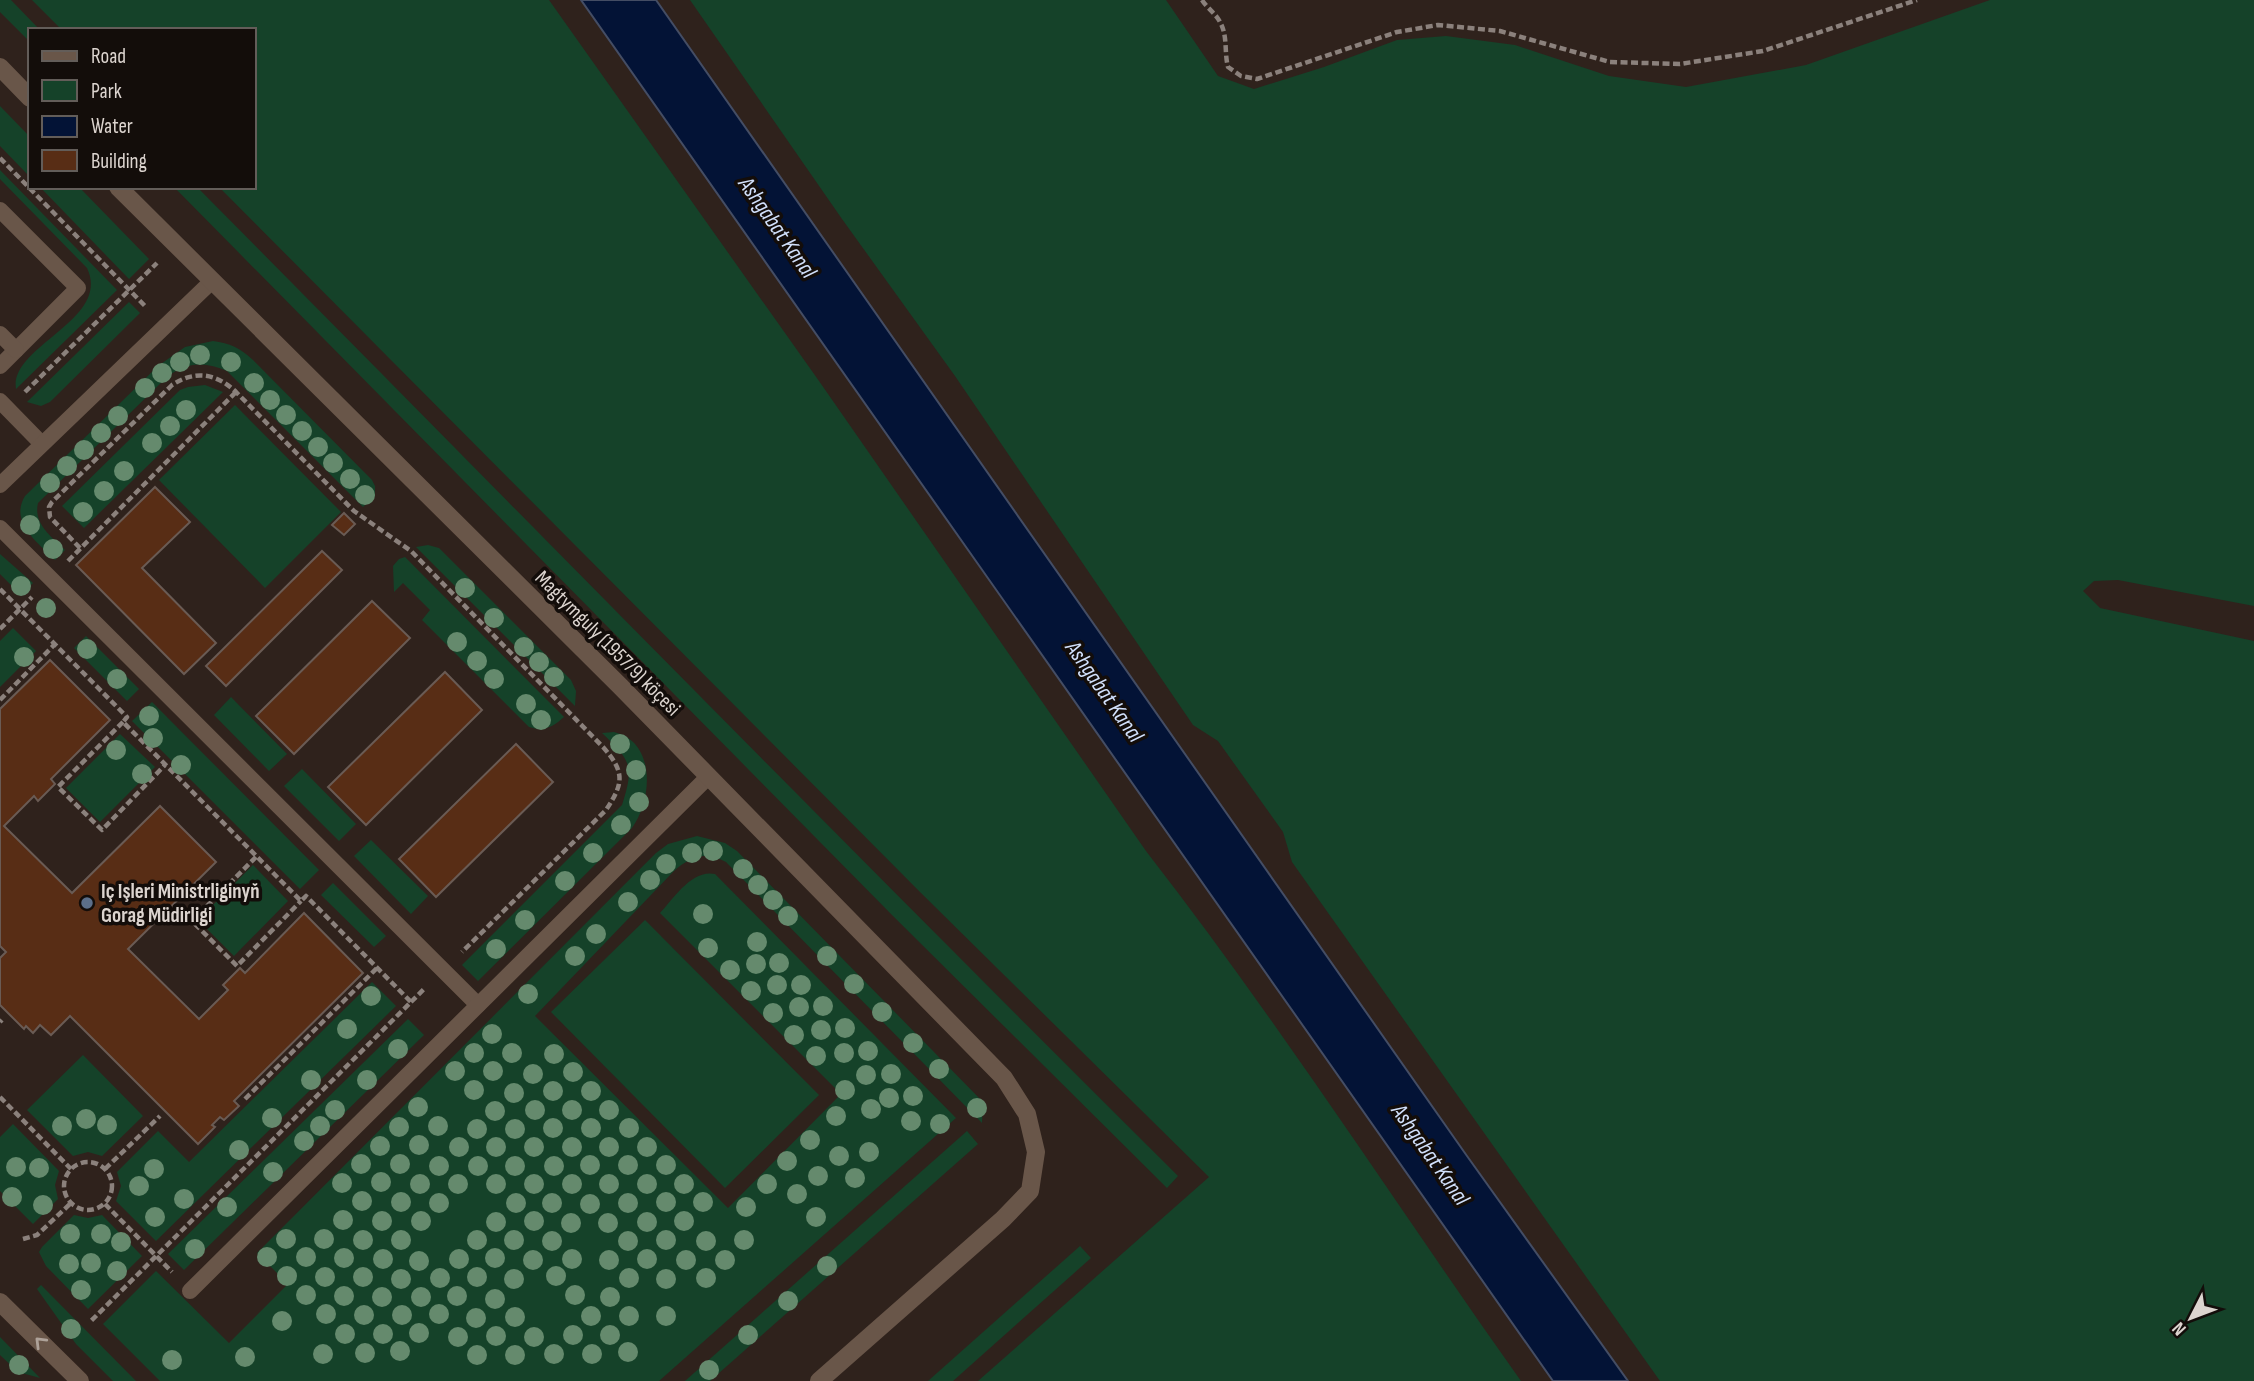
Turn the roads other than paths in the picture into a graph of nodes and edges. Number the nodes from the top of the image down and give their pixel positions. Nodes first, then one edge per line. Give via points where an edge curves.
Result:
1 (0, 67) edge
2 (28, 96) edge
3 (120, 189) edge
4 (0, 210) edge
5 (211, 282) junction
6 (0, 334) edge
7 (16, 350) junction
8 (0, 366) edge
9 (4, 405) edge
10 (42, 444) junction
11 (0, 485) edge
12 (0, 528) edge
13 (709, 776) junction
14 (478, 1005) junction
15 (190, 1291) road end
16 (0, 1302) edge
17 (80, 1381) edge
18 (819, 1381) edge

1 - 2 street
3 - 5 street, Magtymguly (1957/9) köçesi
4 - 7 lane via 78,288
5 - 10 lane
5 - 13 street, Magtymguly (1957/9) köçesi
6 - 7 lane
7 - 8 lane
9 - 10 lane
10 - 11 lane
12 - 14 lane
13 - 14 lane
13 - 18 street, Magtymguly (1957/9) köçesi via 1004,1078 1027,1114 1036,1152 1030,1191
14 - 15 lane
17 -> 16 street

